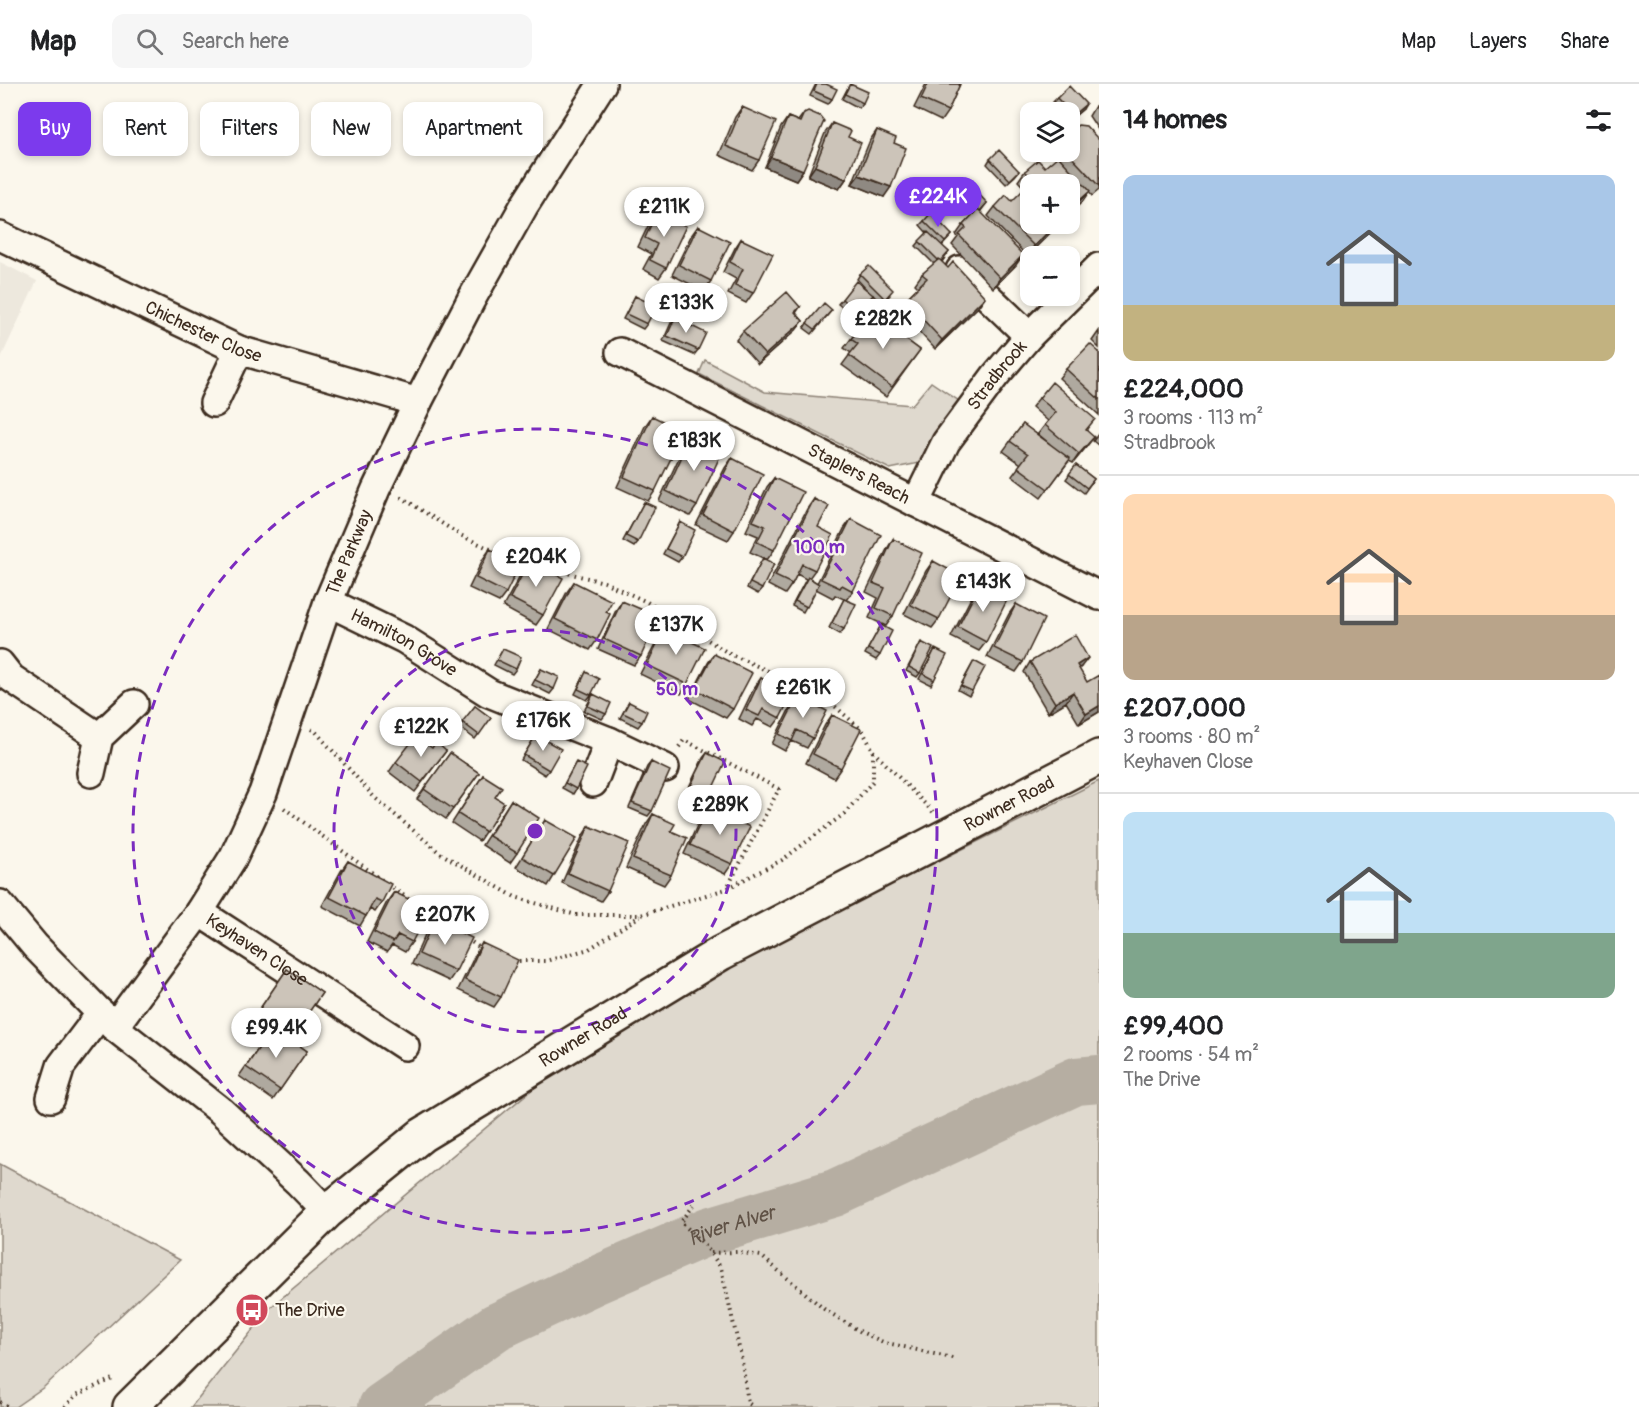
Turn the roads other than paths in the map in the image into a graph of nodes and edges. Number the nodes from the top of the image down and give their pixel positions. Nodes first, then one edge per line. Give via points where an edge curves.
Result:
1 (602, 84) edge
2 (0, 236) edge
3 (1099, 267) edge
4 (960, 270) edge
5 (1029, 336) junction
6 (239, 350) junction
7 (620, 352) dead end
8 (418, 402) junction
9 (214, 403) dead end
10 (916, 502) junction
11 (1099, 596) edge
12 (328, 603) junction
13 (4, 680) edge
14 (134, 704) dead end
15 (99, 737) junction
16 (609, 741) junction
17 (1099, 757) edge
18 (666, 768) edge
19 (91, 773) dead end
20 (593, 783) dead end
21 (0, 904) edge
22 (199, 912) junction
23 (108, 1020) junction
24 (405, 1046) dead end
25 (51, 1098) dead end
26 (327, 1212) junction
27 (130, 1407) edge

1 - 8 street, The Parkway via 524,206
2 - 6 street, Chichester Close
3 - 5 street, Stradbrook
4 - 5 street
5 - 10 street, Stradbrook via 946,442
6 - 8 street, Chichester Close
6 - 9 street
7 - 10 street, Staplers Reach
8 - 12 street, The Parkway
10 - 11 street, Staplers Reach
12 - 16 street, Hamilton Grove via 404,639 489,693
12 - 22 street, The Parkway via 262,793 234,856
13 - 15 street
14 - 15 street
15 - 19 street
16 - 18 street, Hamilton Grove
16 - 20 street
17 - 26 main road, Rowner Road via 721,953 422,1135
21 - 23 street
22 - 23 street, The Parkway
22 - 24 street, Keyhaven Close
23 - 25 street, The Parkway via 61,1066
23 - 26 street via 221,1111
26 - 27 main road, Rowner Road

